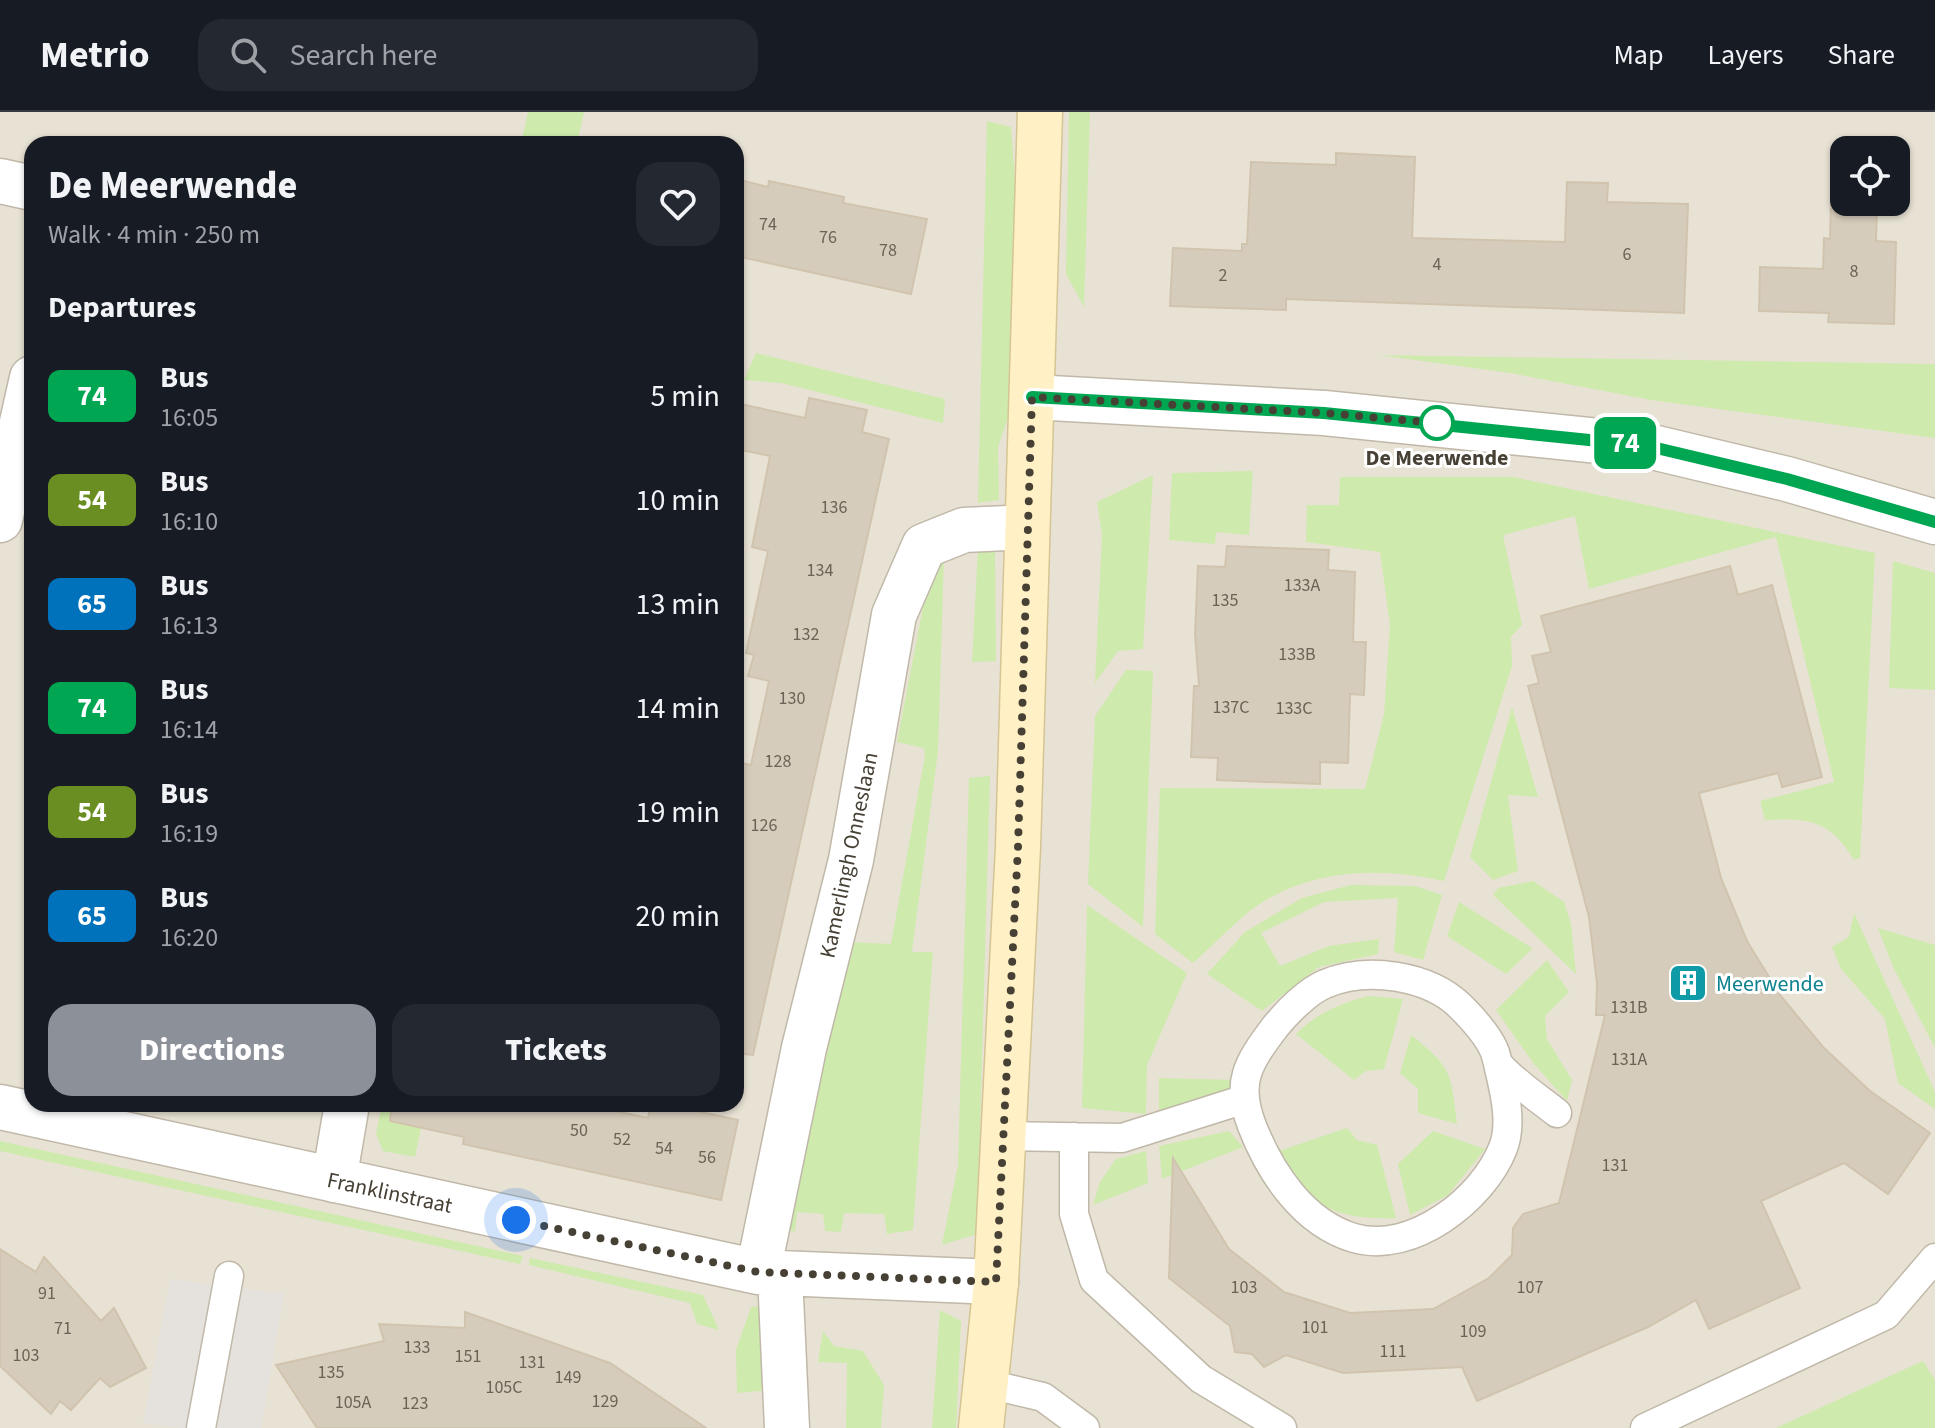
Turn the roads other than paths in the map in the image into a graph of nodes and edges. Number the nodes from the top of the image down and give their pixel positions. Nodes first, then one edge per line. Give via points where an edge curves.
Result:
1 (1040, 112) edge
2 (0, 181) edge
3 (24, 186) edge
4 (1032, 397) junction
5 (24, 414) edge
6 (0, 520) edge
7 (1935, 522) edge
8 (1027, 527) junction
9 (1498, 1064) junction
10 (1242, 1100) junction
11 (0, 1107) edge
12 (346, 1112) edge
13 (1557, 1113) dead end
14 (1003, 1136) junction
15 (1074, 1137) junction
16 (334, 1180) junction
17 (1935, 1258) edge
18 (769, 1273) junction
19 (229, 1276) dead end
20 (996, 1282) junction
21 (984, 1383) junction
22 (201, 1428) edge
23 (787, 1428) edge
24 (981, 1428) edge
25 (1085, 1428) edge
26 (1282, 1428) edge
27 (1645, 1428) edge

1 - 4 street
2 - 3 street
4 - 7 street via 1324,413 1648,446
4 - 8 street
5 - 6 street
8 - 14 street
8 - 18 street, Kamerlingh Onneslaan via 964,530 924,546 894,615 851,860 804,1048
9 - 10 lane via 1494,1050 1460,1005 1422,983 1392,976 1346,977 1322,985 1275,1027 1246,1073
9 - 10 lane via 1507,1098 1504,1146 1481,1185 1438,1222 1384,1239 1354,1238 1300,1205 1274,1173
9 - 13 lane
10 - 15 lane via 1122,1138
11 - 16 street, Franklinstraat
12 - 16 street
14 - 15 lane
14 - 20 street
15 - 26 lane via 1074,1214 1094,1280 1201,1379
16 - 18 street, Franklinstraat
17 - 27 lane via 1886,1315
18 - 20 street, Franklinstraat
18 - 23 street
19 - 22 lane
20 - 21 street
21 - 24 street
21 - 25 lane via 1043,1397

